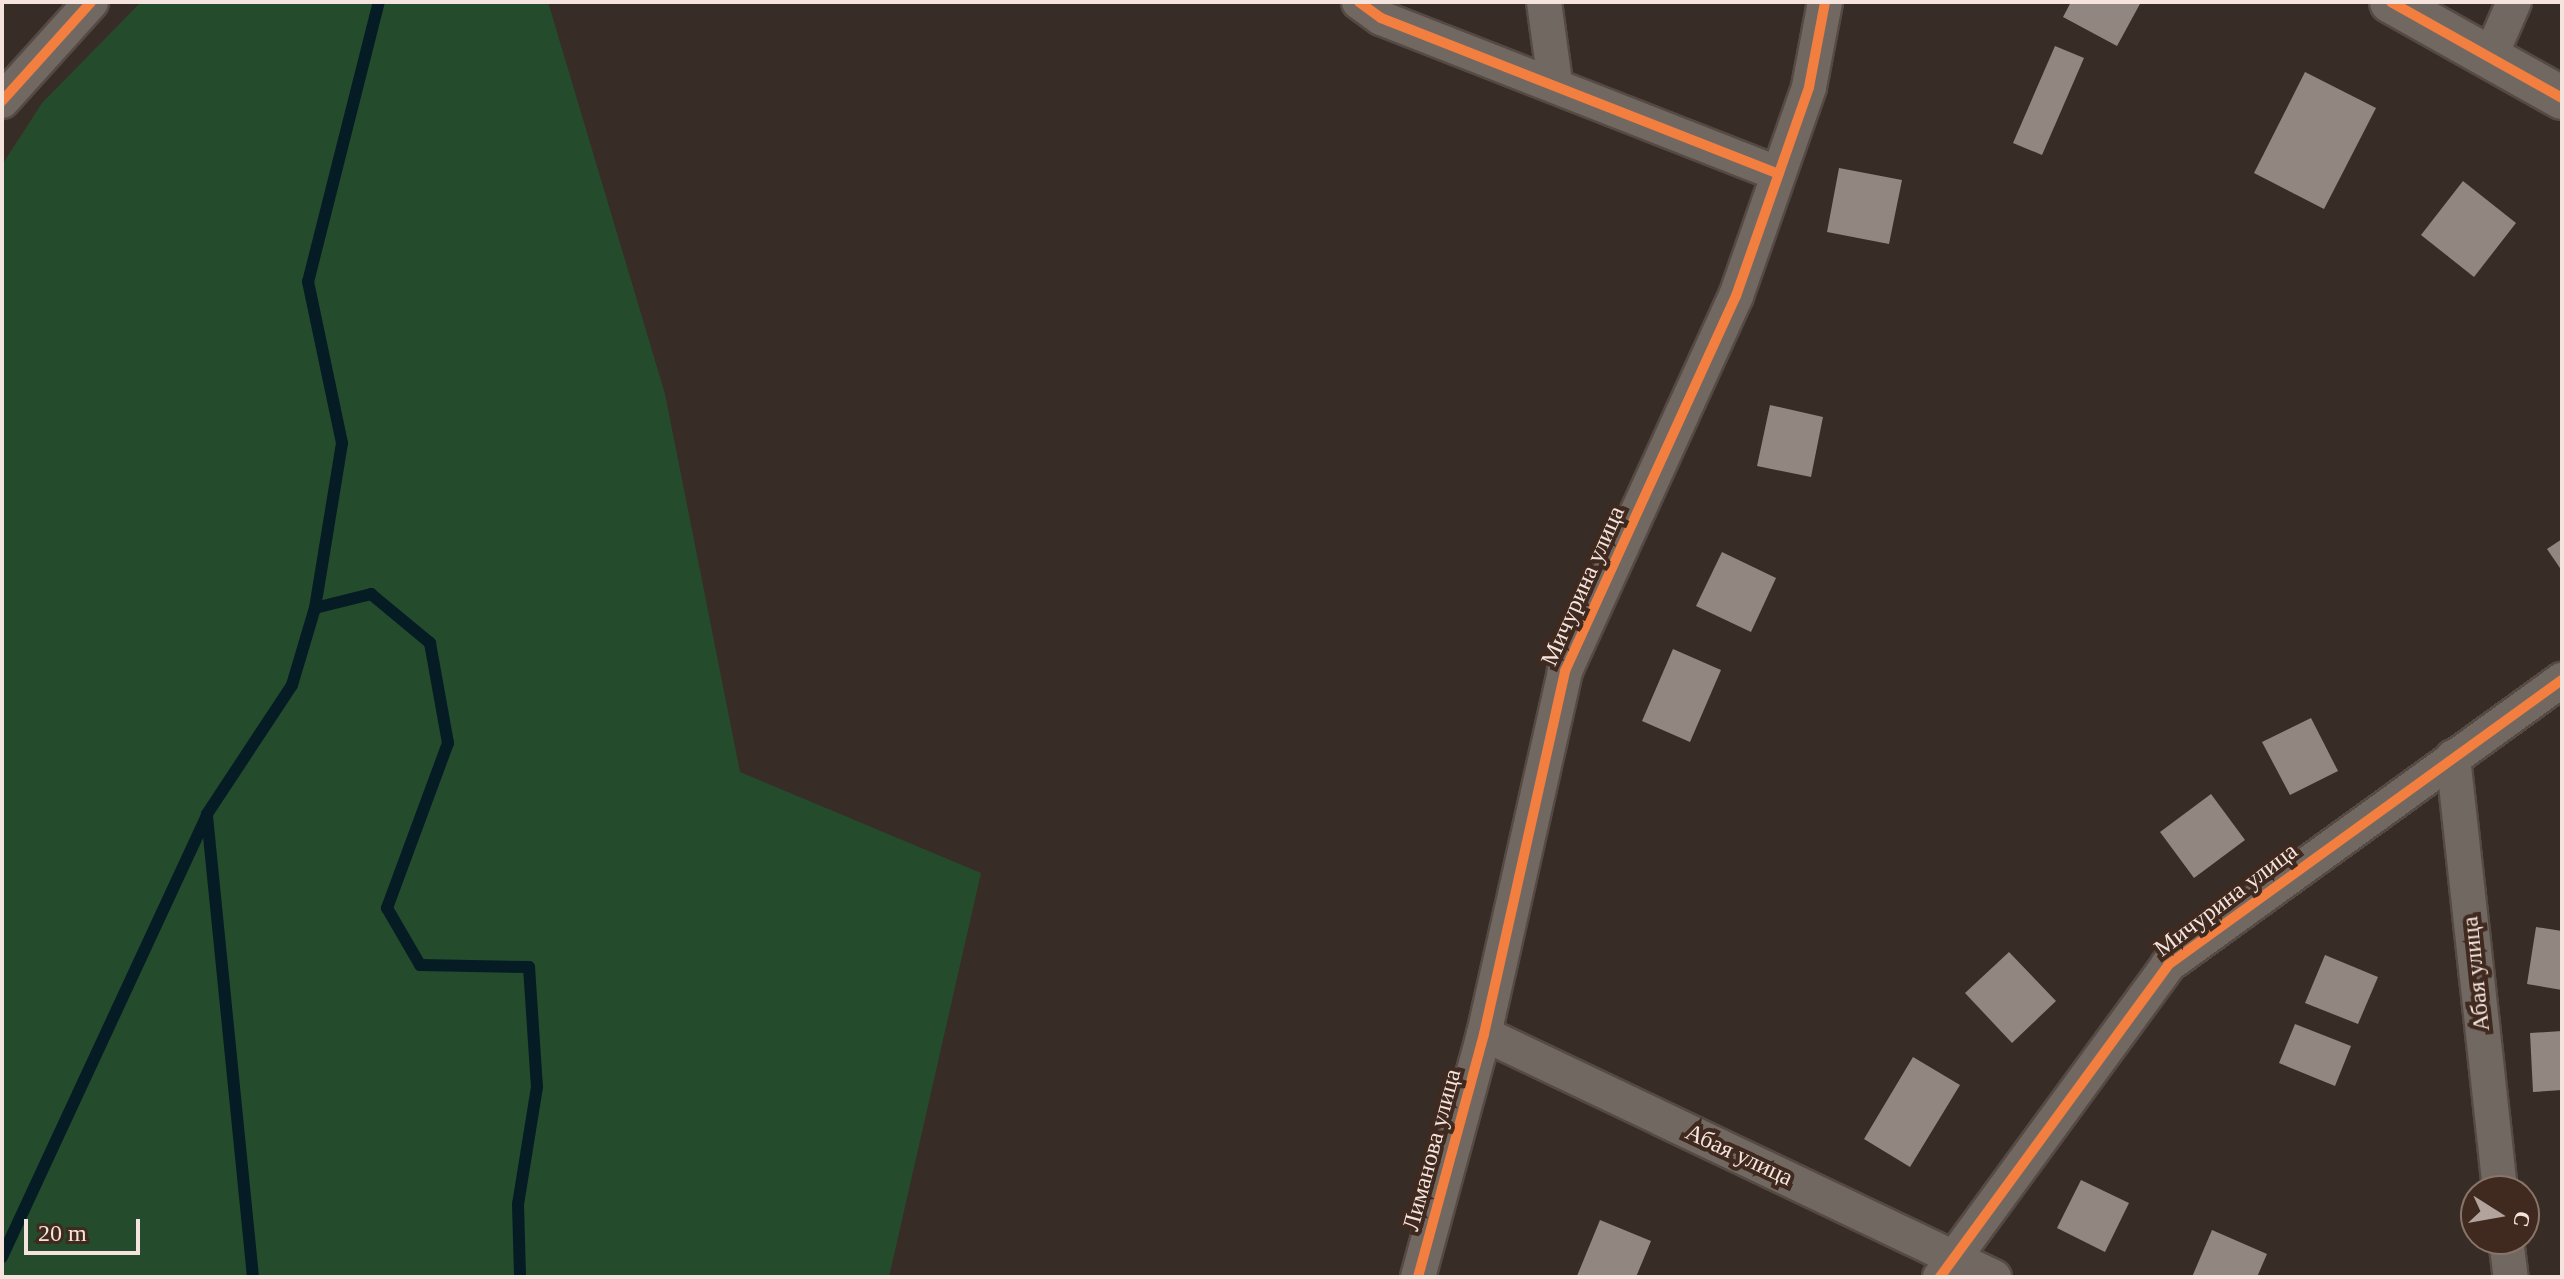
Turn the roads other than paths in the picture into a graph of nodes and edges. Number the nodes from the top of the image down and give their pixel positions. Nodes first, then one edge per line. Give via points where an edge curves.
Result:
1 (91, 2) edge
2 (1359, 2) edge
3 (1544, 2) edge
4 (1825, 2) edge
5 (2391, 2) edge
6 (2514, 2) edge
7 (2490, 57) junction
8 (1555, 82) junction
9 (2562, 98) edge
10 (2, 101) edge
11 (1779, 174) junction
12 (2562, 680) edge
13 (2453, 757) junction
14 (1484, 1034) junction
15 (2498, 1175) edge
16 (2508, 1255) edge
17 (1946, 1267) edge
18 (1418, 1277) edge
19 (1994, 1277) edge
20 (2511, 1277) edge

1 - 10 street
2 - 8 street via 1381,18
3 - 8 street
4 - 11 street, Мичурина улица via 1809,87
5 - 7 street
6 - 7 street
7 - 9 street
8 - 11 street
11 - 14 street, Мичурина улица via 1736,296 1565,671
12 - 13 street, Мичурина улица
13 - 15 street, Абая улица
13 - 17 street, Мичурина улица via 2168,965
14 - 17 street, Абая улица
14 - 18 street, Лиманова улица
16 - 20 street
17 - 19 street, Абая улица

